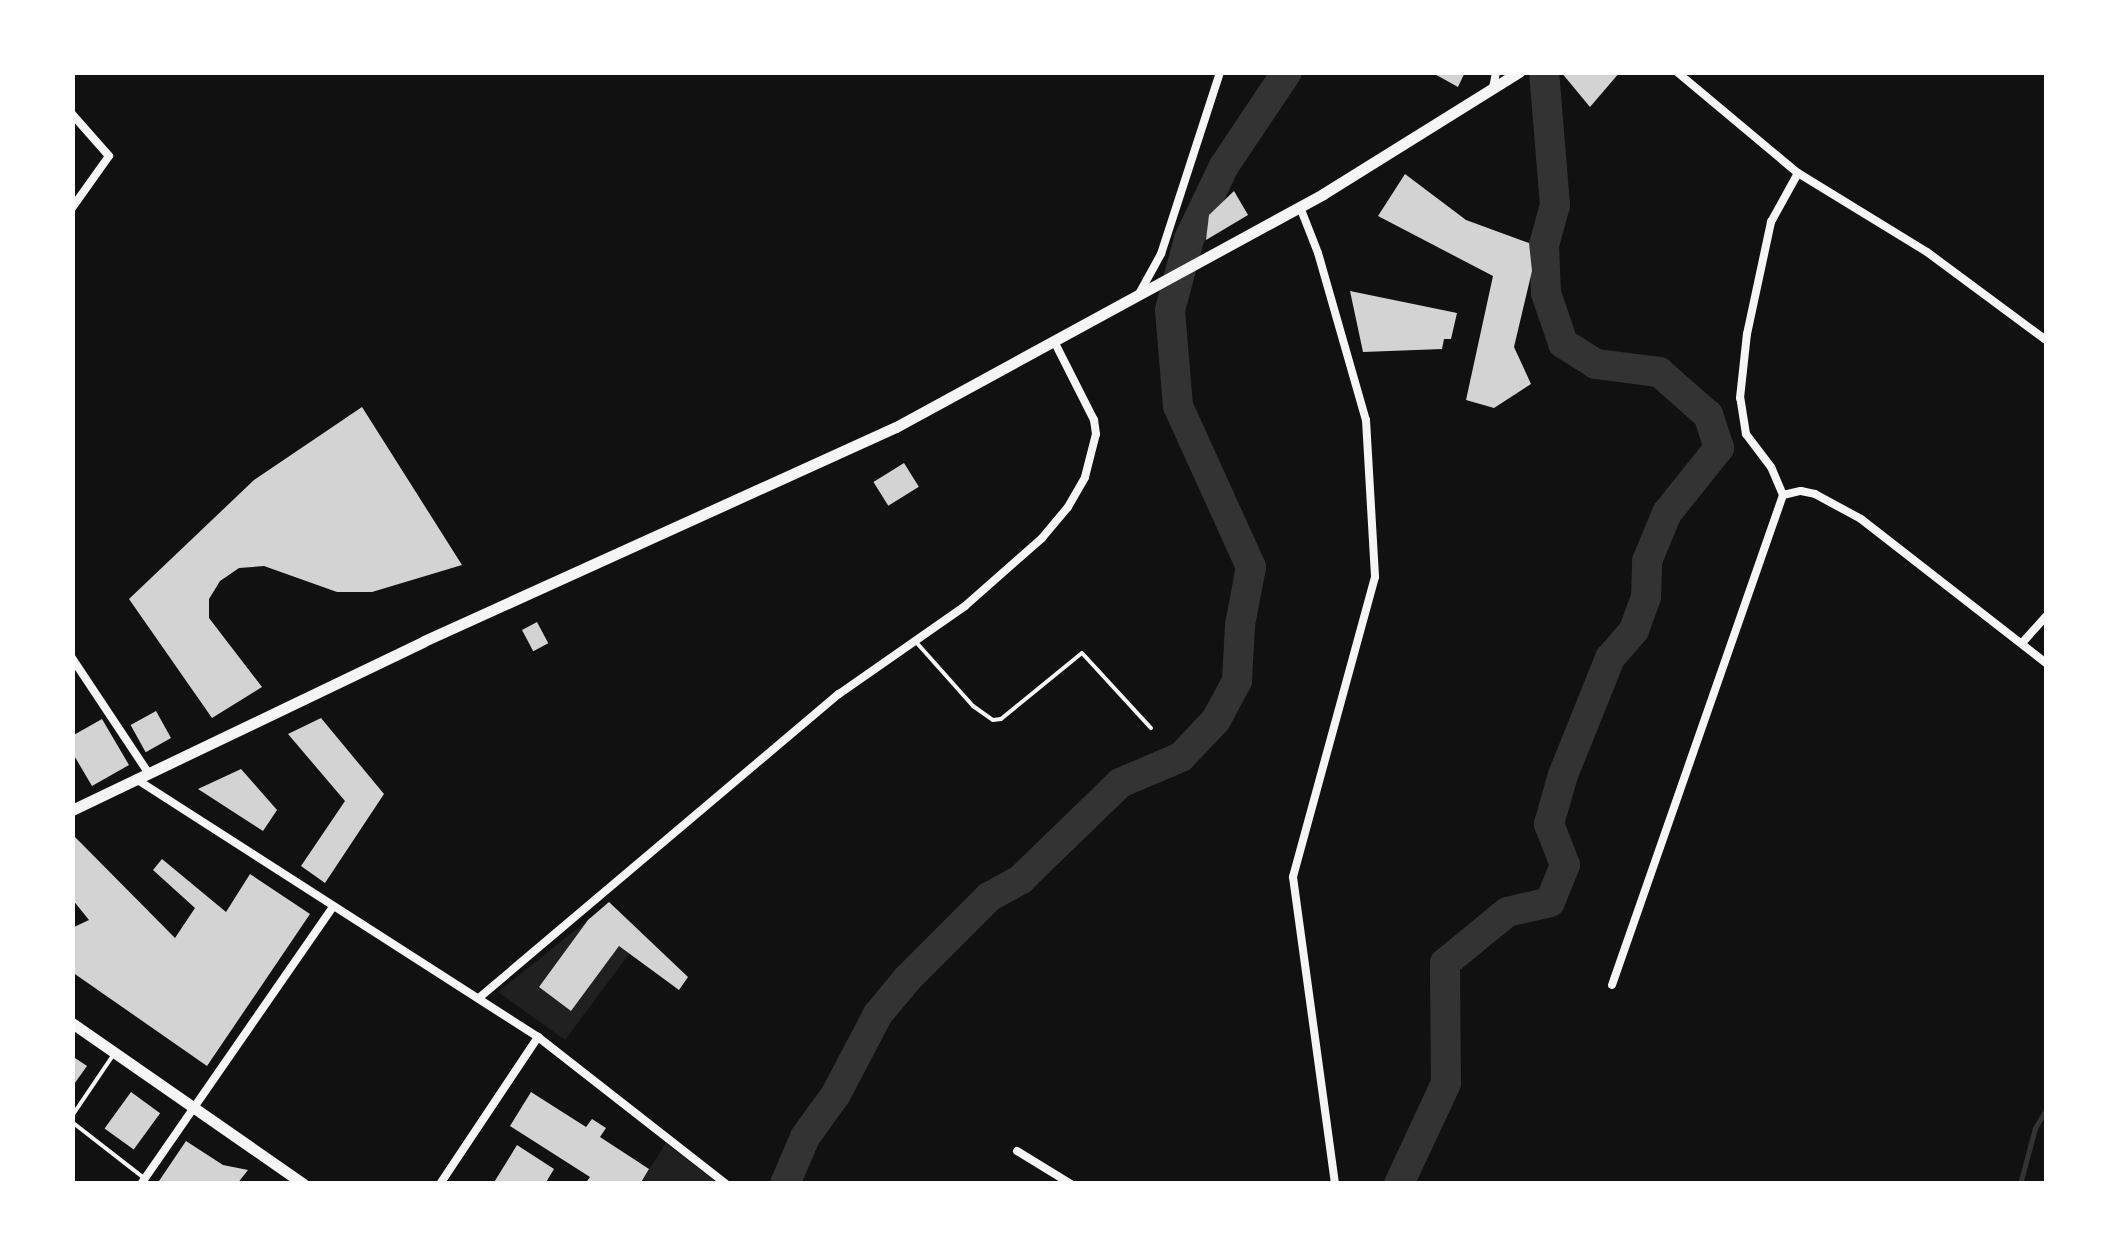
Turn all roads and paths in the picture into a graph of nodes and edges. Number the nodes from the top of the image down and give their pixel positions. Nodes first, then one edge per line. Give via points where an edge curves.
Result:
1 (1220, 72) edge
2 (1496, 72) edge
3 (1519, 72) edge
4 (1677, 72) edge
5 (1493, 88) junction
6 (72, 114) edge
7 (1798, 174) junction
8 (1300, 207) junction
9 (72, 208) edge
10 (1137, 298) junction
11 (2046, 340) edge
12 (1055, 342) junction
13 (1784, 496) junction
14 (2046, 616) edge
15 (916, 642) junction
16 (2022, 643) junction
17 (72, 658) edge
18 (2046, 664) edge
19 (1151, 728) dead end
20 (149, 774) junction
21 (136, 780) junction
22 (72, 810) edge
23 (333, 907) junction
24 (1612, 985) dead end
25 (480, 997) junction
26 (72, 1023) edge
27 (538, 1037) junction
28 (115, 1053) junction
29 (192, 1108) junction
30 (72, 1119) edge
31 (1017, 1151) dead end
32 (143, 1181) edge
33 (304, 1184) edge
34 (440, 1184) edge
35 (726, 1184) edge
36 (1071, 1184) edge
37 (1335, 1184) edge

1 - 10 street via 1161,254
2 - 5 street
3 - 5 main road
4 - 7 street
5 - 8 main road
6 - 9 street via 109,156
7 - 11 street via 1927,252
7 - 13 street via 1771,222 1740,398 1746,434
8 - 10 main road
8 - 37 street via 1366,420 1376,577 1293,877
10 - 12 main road
12 - 15 street via 1094,420 1085,477 1042,538
12 - 20 main road via 896,427
13 - 16 street via 1814,494 1861,519
13 - 24 street
14 - 16 street
15 - 19 lane via 993,720 1082,653
15 - 25 street via 839,694
16 - 18 street
17 - 20 street
20 - 21 main road
21 - 22 main road
21 - 23 street
23 - 25 street
23 - 29 street
25 - 27 street
26 - 28 main road
27 - 34 street
27 - 35 street
28 - 29 main road
28 - 30 lane
29 - 32 street
29 - 33 main road
30 - 32 lane
31 - 36 street

